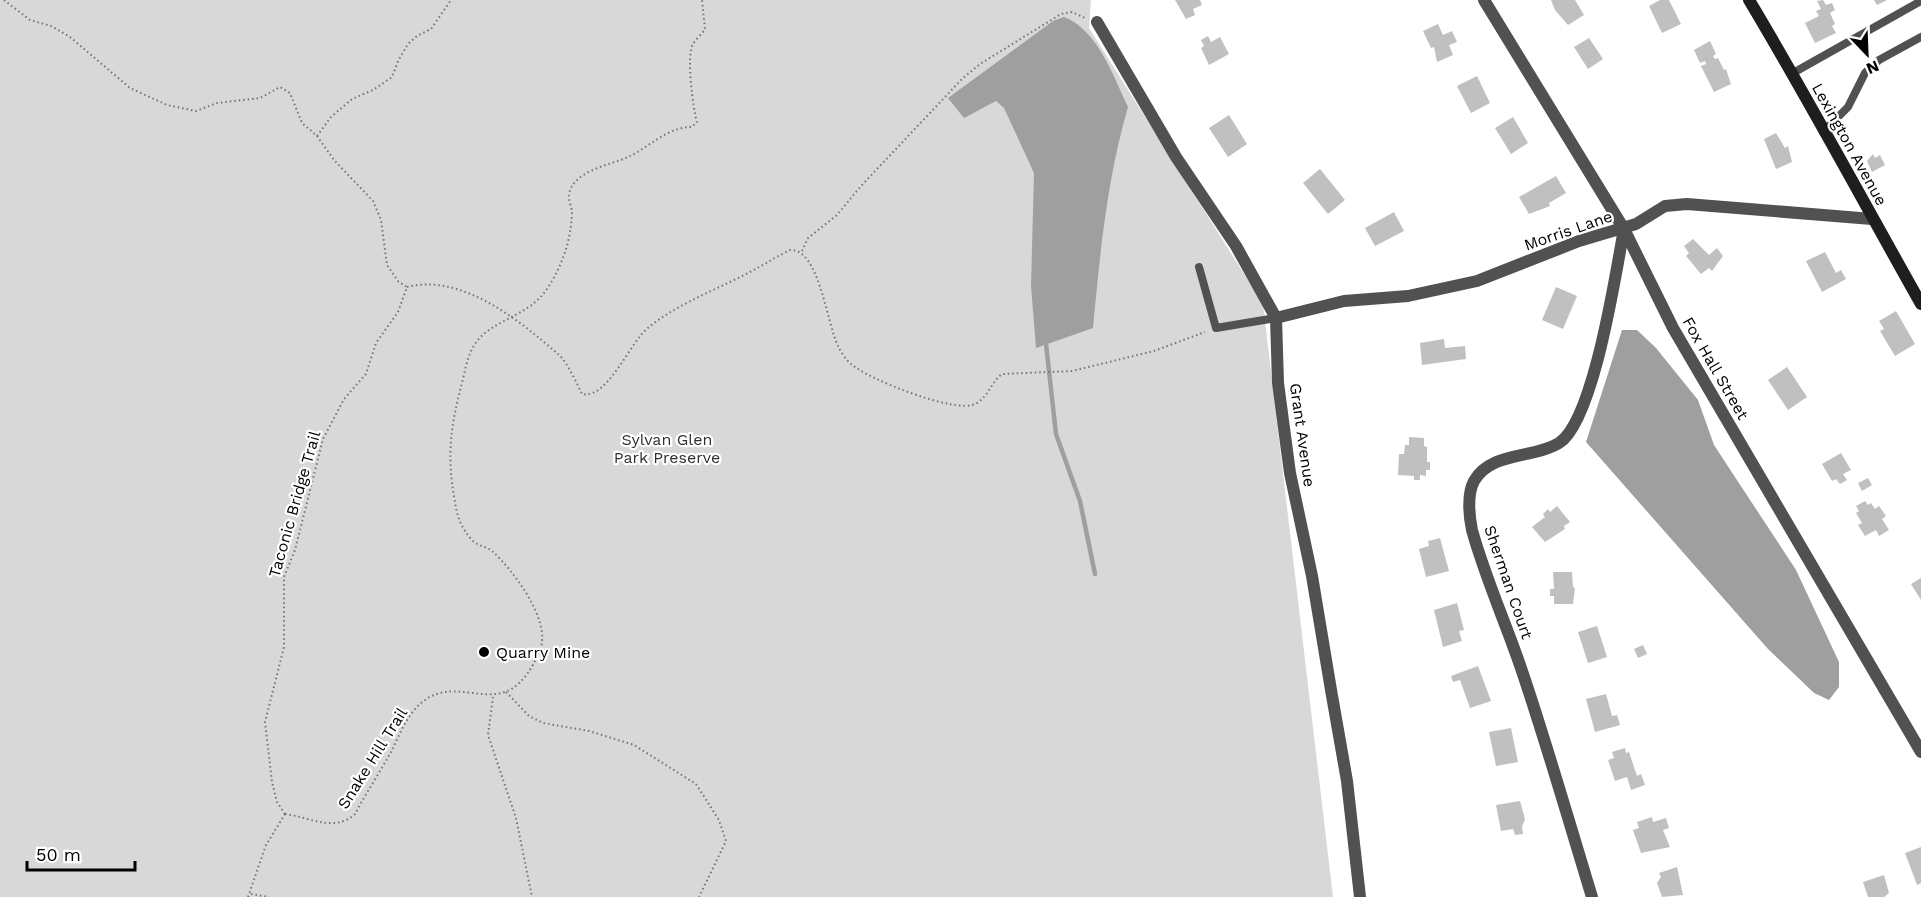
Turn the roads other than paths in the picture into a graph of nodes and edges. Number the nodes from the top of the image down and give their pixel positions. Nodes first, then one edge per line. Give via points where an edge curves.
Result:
1 (1484, 0) edge
2 (1749, 0) edge
3 (1921, 1) edge
4 (1097, 22) road end
5 (1921, 38) edge
6 (1793, 73) junction
7 (1823, 132) junction
8 (1872, 219) junction
9 (1624, 229) junction
10 (1199, 267) dead end
11 (1921, 304) edge
12 (1276, 318) junction
13 (1921, 752) edge
14 (1360, 897) edge
15 (1592, 897) edge

1 - 9 street, Fox Hall Street
2 - 6 street, Lexington Avenue
3 - 6 lane
4 - 12 street, Grant Avenue via 1176,157 1236,246
5 - 7 lane via 1880,60 1865,73 1848,107
6 - 7 street, Lexington Avenue
7 - 8 street, Lexington Avenue
8 - 9 street, Morris Lane via 1687,204 1665,206
8 - 11 street, Lexington Avenue
9 - 12 street, Morris Lane via 1579,241 1477,281 1408,296 1344,301
9 - 13 street, Fox Hall Street via 1673,328
9 - 15 street, Sherman Court via 1596,366 1574,428 1549,448 1506,458 1488,468 1475,481 1469,496 1472,528 1526,681
10 - 12 lane via 1216,328
12 - 14 street, Grant Avenue via 1278,383 1288,462 1332,690

